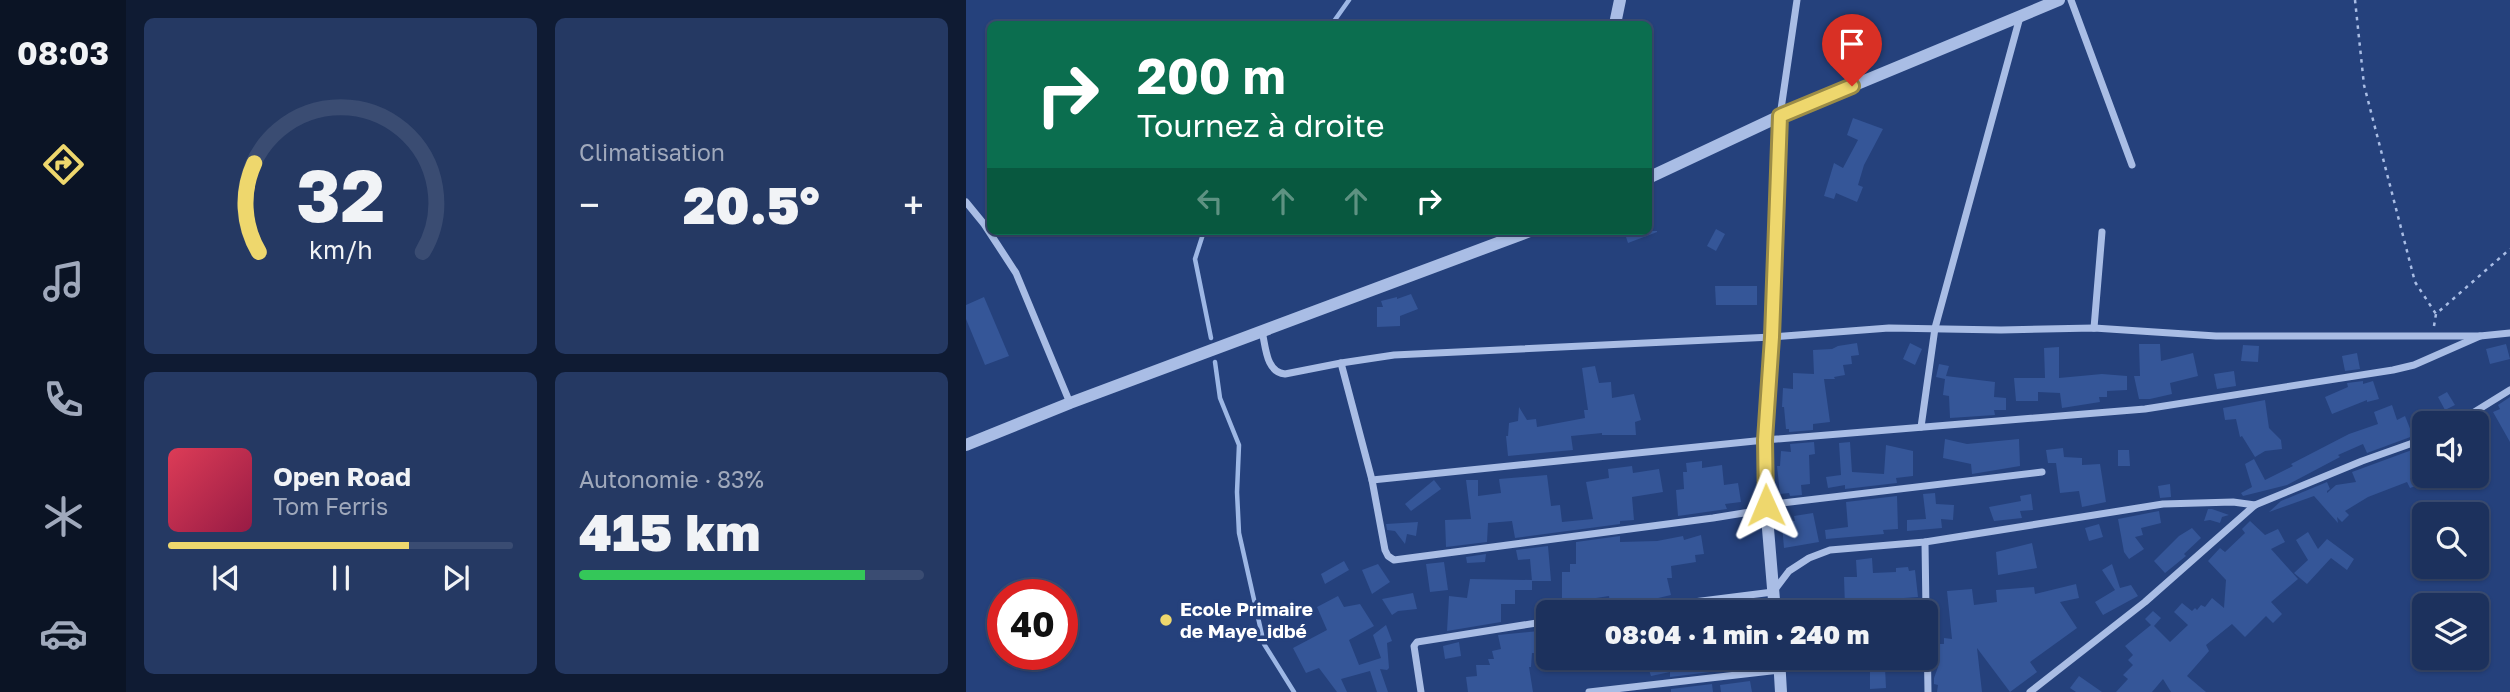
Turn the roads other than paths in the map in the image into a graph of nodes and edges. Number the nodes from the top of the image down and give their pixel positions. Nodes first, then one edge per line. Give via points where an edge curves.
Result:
1 (1620, 0) edge
2 (1797, 0) edge
3 (2059, 0) edge
4 (2071, 0) edge
5 (2020, 16) junction
6 (1616, 21) edge
7 (1780, 116) junction
8 (2132, 165) dead end
9 (1652, 176) edge
10 (966, 202) edge
11 (987, 232) edge
12 (2102, 232) dead end
13 (989, 235) edge
14 (1520, 235) edge
15 (1935, 328) junction
16 (2094, 328) junction
17 (1262, 331) junction
18 (2510, 333) edge
19 (2480, 336) junction
20 (1772, 337) junction
21 (1341, 363) junction
22 (2510, 390) edge
23 (1070, 403) junction
24 (2476, 411) edge
25 (1921, 427) junction
26 (1765, 440) junction
27 (2412, 443) edge
28 (966, 445) edge
29 (2042, 471) dead end
30 (1373, 480) junction
31 (1766, 505) junction
32 (2255, 505) junction
33 (1925, 542) junction
34 (1773, 592) junction
35 (1709, 600) edge
36 (1774, 600) edge
37 (1926, 600) edge
38 (1536, 623) edge
39 (1738, 670) edge
40 (1779, 670) edge
41 (1928, 670) edge
42 (1421, 692) edge
43 (1589, 692) edge
44 (1781, 692) edge
45 (1928, 692) edge
46 (2030, 692) edge

1 - 6 street
2 - 7 street
3 - 5 street
4 - 8 street
5 - 7 street
5 - 15 street
7 - 9 street
7 - 20 street
10 - 11 street
12 - 16 street
13 - 23 street via 1016,274
14 - 17 street
15 - 16 street
15 - 20 street via 1889,327
15 - 25 street
16 - 19 street via 2216,336
17 - 21 street via 1268,359 1277,373
17 - 23 street
18 - 19 street
19 - 25 street via 2393,370 2145,409
20 - 21 street via 1394,355
20 - 26 street
21 - 30 street
22 - 24 street
23 - 28 street
25 - 26 street
26 - 30 street
26 - 31 street
27 - 32 street
29 - 31 street
30 - 31 street via 1385,550 1394,560 1738,514
31 - 34 street
32 - 33 street via 2163,504
32 - 46 street via 2145,602
33 - 34 street via 1830,550 1789,571
33 - 37 street
34 - 35 street
34 - 36 street
38 - 42 street via 1417,642
39 - 43 street
40 - 44 street
41 - 45 street

